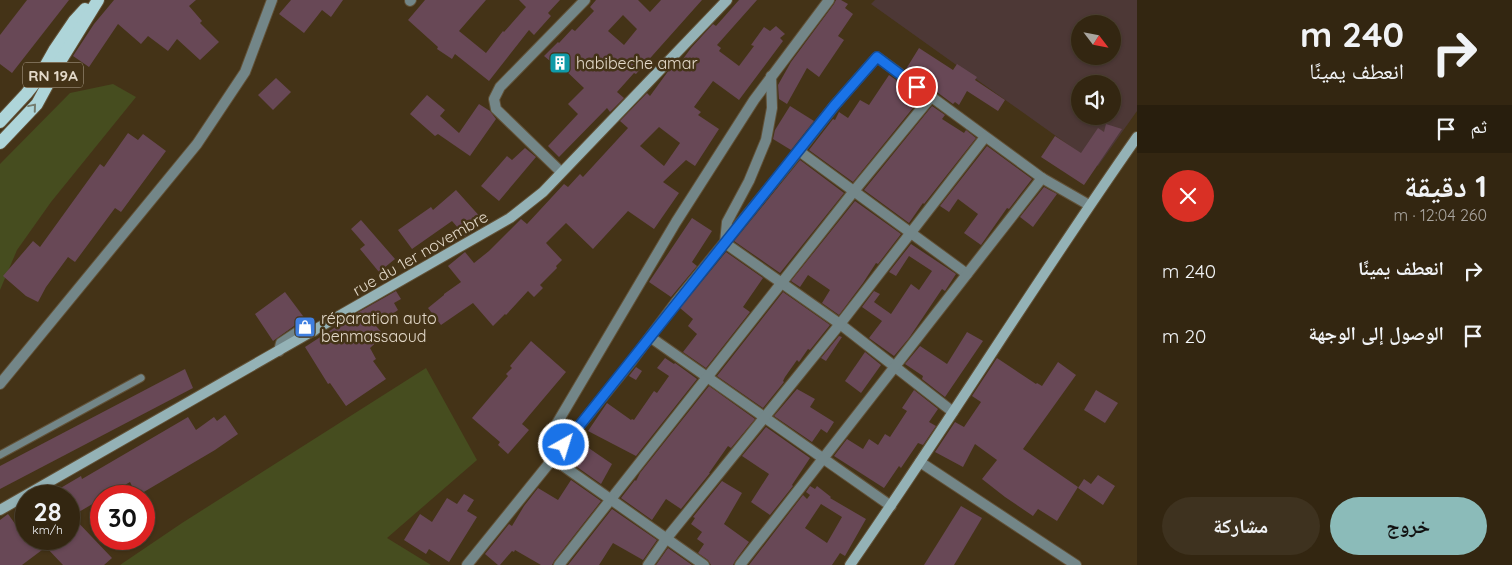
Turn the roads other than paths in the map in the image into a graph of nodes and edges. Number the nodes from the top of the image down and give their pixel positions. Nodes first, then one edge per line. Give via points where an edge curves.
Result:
1 (93, 0) edge
2 (98, 0) edge
3 (272, 0) edge
4 (585, 0) edge
5 (727, 0) edge
6 (829, 0) edge
7 (771, 76) junction
8 (931, 97) junction
9 (0, 122) edge
10 (1137, 137) edge
11 (986, 138) junction
12 (0, 143) edge
13 (799, 151) junction
14 (562, 172) junction
15 (1042, 178) junction
16 (854, 191) junction
17 (1089, 205) junction
18 (911, 233) junction
19 (725, 243) junction
20 (967, 274) junction
21 (783, 283) junction
22 (840, 324) junction
23 (650, 337) junction
24 (896, 367) junction
25 (707, 377) junction
26 (141, 378) dead end
27 (0, 384) edge
28 (953, 412) junction
29 (764, 417) junction
30 (0, 455) edge
31 (553, 459) junction
32 (822, 459) junction
33 (920, 462) junction
34 (611, 500) junction
35 (891, 506) junction
36 (0, 510) edge
37 (666, 539) junction
38 (467, 565) edge
39 (559, 565) edge
40 (648, 565) edge
41 (704, 565) edge
42 (740, 565) edge
43 (850, 565) edge
44 (1076, 565) edge

1 - 9 main road, RN 19A via 54,49 38,79
12 -> 2 main road, RN 19A via 37,104
3 - 27 street via 244,72 198,144
4 - 14 street via 500,87 494,99 496,109
5 - 14 main road, rue du 1er novembre
6 - 7 street
7 - 19 street via 772,108 766,140 750,181 727,222
7 - 31 street via 676,222 547,440 548,454
8 - 11 street
8 - 13 street via 877,57
8 - 16 street
10 - 17 main road
11 - 15 street
11 - 18 street
13 - 16 street
13 - 19 street
14 - 36 main road, rue du 1er novembre via 510,218
15 - 17 street
15 - 20 street
16 - 18 street
16 - 21 street
17 - 28 main road
18 - 20 street
18 - 22 street
19 - 21 street
19 - 23 street
20 - 24 street
21 - 22 street
21 - 25 street
22 - 24 street
22 - 29 street
23 - 25 street
23 - 31 street
24 - 28 street
24 - 32 street
25 - 29 street
25 - 34 street
26 - 30 lane
28 - 33 main road
29 - 32 street
29 - 37 street
31 - 34 street
31 - 38 street
32 - 35 street
32 - 42 street
33 - 35 main road
33 - 44 street
34 - 37 street
34 - 39 street
35 - 43 main road
37 - 40 street
37 - 41 street

